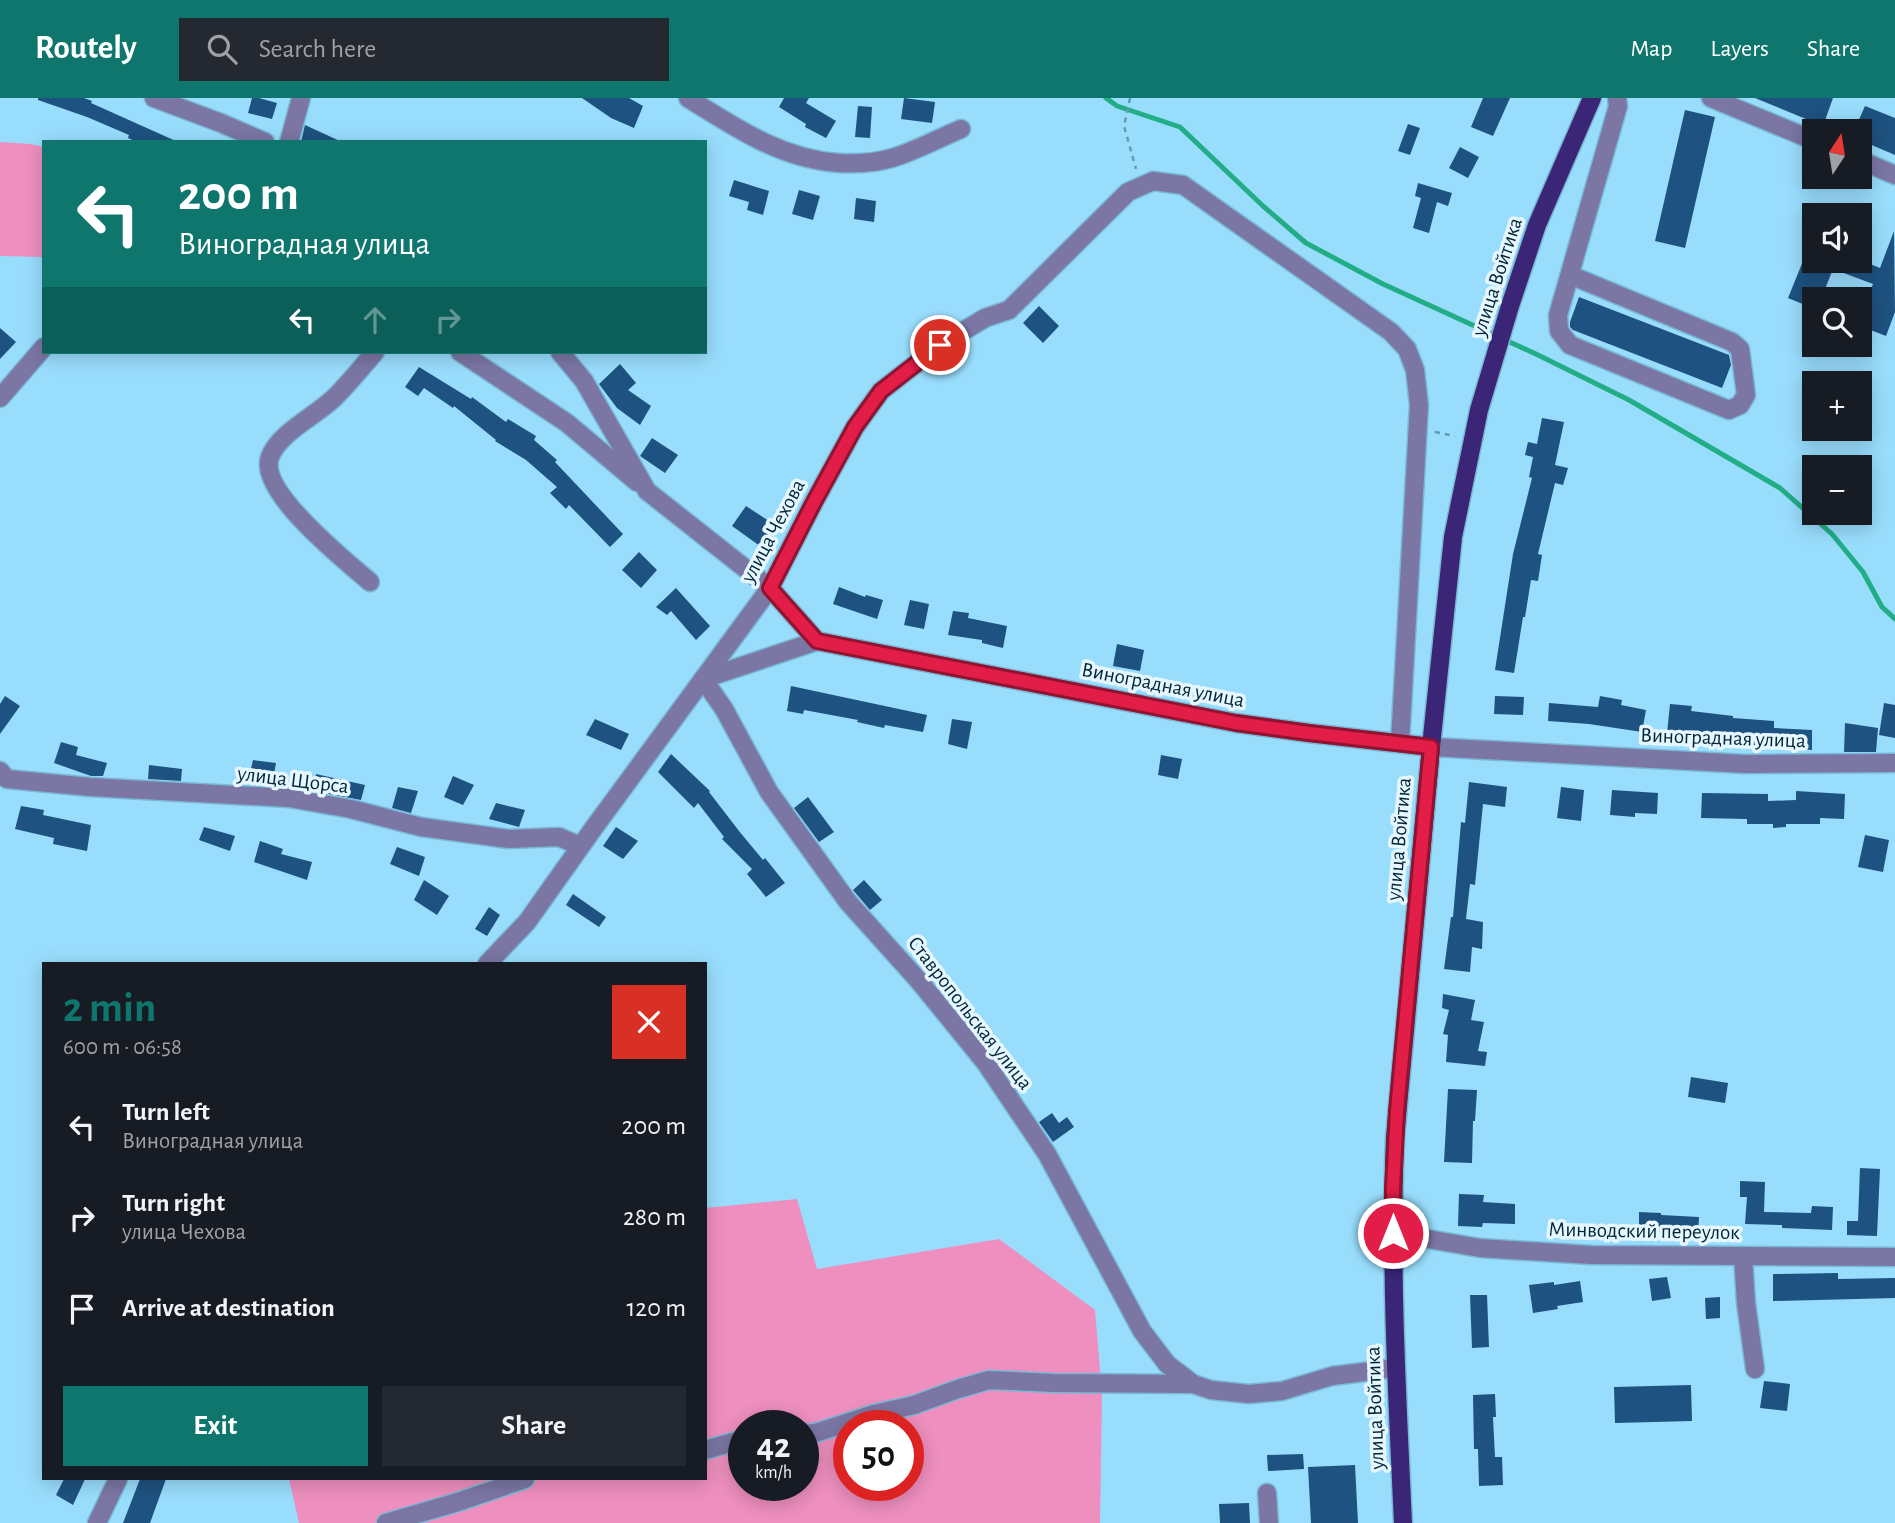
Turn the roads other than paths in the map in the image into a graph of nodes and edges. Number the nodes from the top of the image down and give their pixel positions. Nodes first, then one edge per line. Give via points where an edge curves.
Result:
1 (154, 98) edge
2 (301, 98) edge
3 (688, 98) edge
4 (1592, 98) edge
5 (1616, 98) edge
6 (1711, 98) edge
7 (961, 129) dead end
8 (1802, 136) edge
9 (261, 140) edge
10 (290, 140) edge
11 (1872, 165) edge
12 (1895, 175) edge
13 (1570, 275) junction
14 (42, 349) edge
15 (373, 354) edge
16 (463, 354) edge
17 (562, 354) edge
18 (0, 398) edge
19 (647, 491) junction
20 (370, 582) dead end
21 (770, 588) junction
22 (817, 641) junction
23 (703, 678) junction
24 (1400, 743) junction
25 (1431, 747) junction
26 (1895, 763) edge
27 (2, 780) edge
28 (580, 846) junction
29 (489, 962) edge
30 (1393, 1233) junction
31 (1743, 1256) junction
32 (1895, 1257) edge
33 (1395, 1368) junction
34 (1755, 1369) dead end
35 (1193, 1384) junction
36 (819, 1432) edge
37 (728, 1443) edge
38 (707, 1449) edge
39 (118, 1480) edge
40 (522, 1480) edge
41 (1267, 1493) dead end
42 (97, 1523) edge
43 (386, 1523) edge
44 (1269, 1523) edge
45 (1403, 1523) edge

1 - 9 street
2 - 10 street
3 - 7 street via 735,128 789,154 816,161 860,164 891,158
4 - 25 main road, улица Войтика via 1537,225 1471,440 1453,537
5 - 13 street via 1618,106
6 - 8 street
11 - 12 street
13 - 13 street via 1558,315 1559,331 1570,345 1729,410 1740,405 1746,395 1740,349 1732,342
14 - 18 street
15 - 20 street via 335,398 279,441 269,458 269,474 301,521
16 - 19 street via 567,423
17 - 19 street via 584,381
19 - 21 street
21 - 22 street
21 - 23 street, улица Чехова
21 - 24 street, улица Чехова via 855,427 881,391 940,345 985,318 1009,310 1128,192 1147,183 1183,184 1391,332 1407,349 1419,405
22 - 23 street
22 - 24 street, Виноградная улица via 1236,723
23 - 28 street, улица Чехова
23 - 35 street, Ставропольская улица via 769,792 848,902 985,1062 1047,1154 1142,1331 1167,1364
24 - 25 street, Виноградная улица
25 - 26 street, Виноградная улица via 1746,764
25 - 30 main road, улица Войтика via 1397,1111
27 - 28 street, улица Щорса via 289,798 421,827 509,839 559,837
28 - 29 street, улица Чехова via 527,922
30 - 31 street, Минводский переулок via 1480,1248 1591,1255
30 - 33 main road, улица Войтика
31 - 32 street, Минводский переулок
31 - 34 street
33 - 35 street, Ставропольская улица via 1249,1394
33 - 45 main road, улица Войтика
35 - 36 street via 989,1380
37 - 38 street
39 - 42 street
40 - 43 street
41 - 44 street

